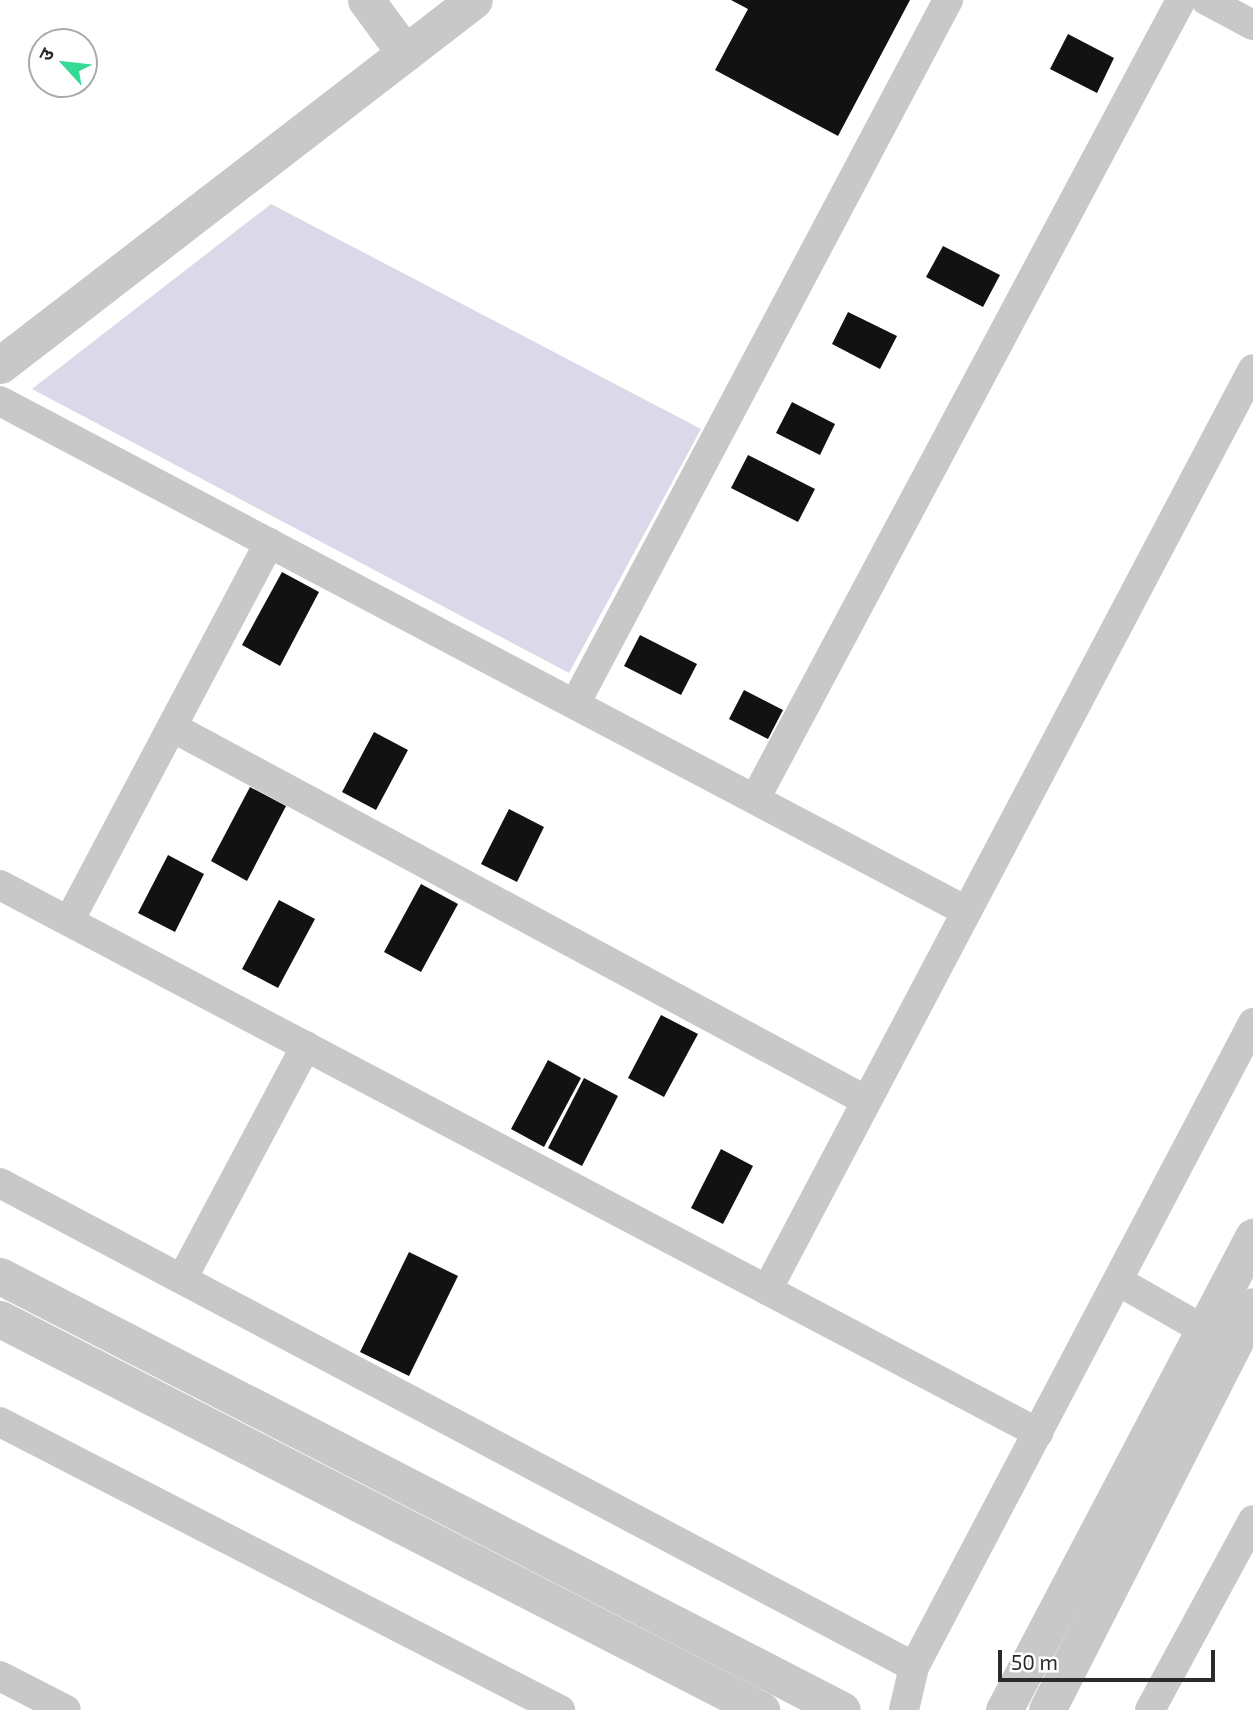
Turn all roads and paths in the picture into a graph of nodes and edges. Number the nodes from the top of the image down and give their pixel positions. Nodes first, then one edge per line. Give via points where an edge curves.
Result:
1 (366, 0) edge
2 (474, 0) edge
3 (948, 0) edge
4 (1181, 0) edge
5 (1206, 0) edge
6 (1253, 25) edge
7 (405, 53) junction
8 (0, 365) edge
9 (1253, 369) edge
10 (0, 401) edge
11 (269, 543) junction
12 (575, 704) junction
13 (172, 727) junction
14 (755, 799) junction
15 (0, 885) edge
16 (964, 909) junction
17 (69, 921) junction
18 (1253, 1023) edge
19 (306, 1046) junction
20 (865, 1100) junction
21 (0, 1183) edge
22 (1253, 1237) edge
23 (0, 1276) edge
24 (182, 1279) junction
25 (1118, 1281) junction
26 (766, 1290) junction
27 (1253, 1306) edge
28 (0, 1319) edge
29 (1204, 1330) junction
30 (3, 1430) edge
31 (1038, 1433) junction
32 (1253, 1520) edge
33 (914, 1667) junction
34 (0, 1676) edge
35 (1009, 1700) edge
36 (66, 1710) edge
37 (560, 1710) edge
38 (761, 1710) edge
39 (842, 1710) edge
40 (904, 1710) edge
41 (1048, 1710) edge
42 (1150, 1710) edge

1 - 7 street
2 - 7 street
3 - 12 street
4 - 14 street
5 - 6 street
7 - 8 street
9 - 16 street
10 - 11 street
11 - 12 street
11 - 13 street
12 - 14 street
13 - 17 street
13 - 20 street
14 - 16 street
15 - 17 street
16 - 20 street
17 - 19 street
18 - 25 street
19 - 24 street
19 - 26 street
20 - 26 street
21 - 24 street
22 - 29 street
23 - 39 street
24 - 33 street
25 - 29 street
25 - 31 street
26 - 31 street
27 - 41 street
28 - 38 street
29 - 35 street
30 - 37 street
31 - 33 street
32 - 42 street
33 - 40 street
34 - 36 street
35 - 41 street

